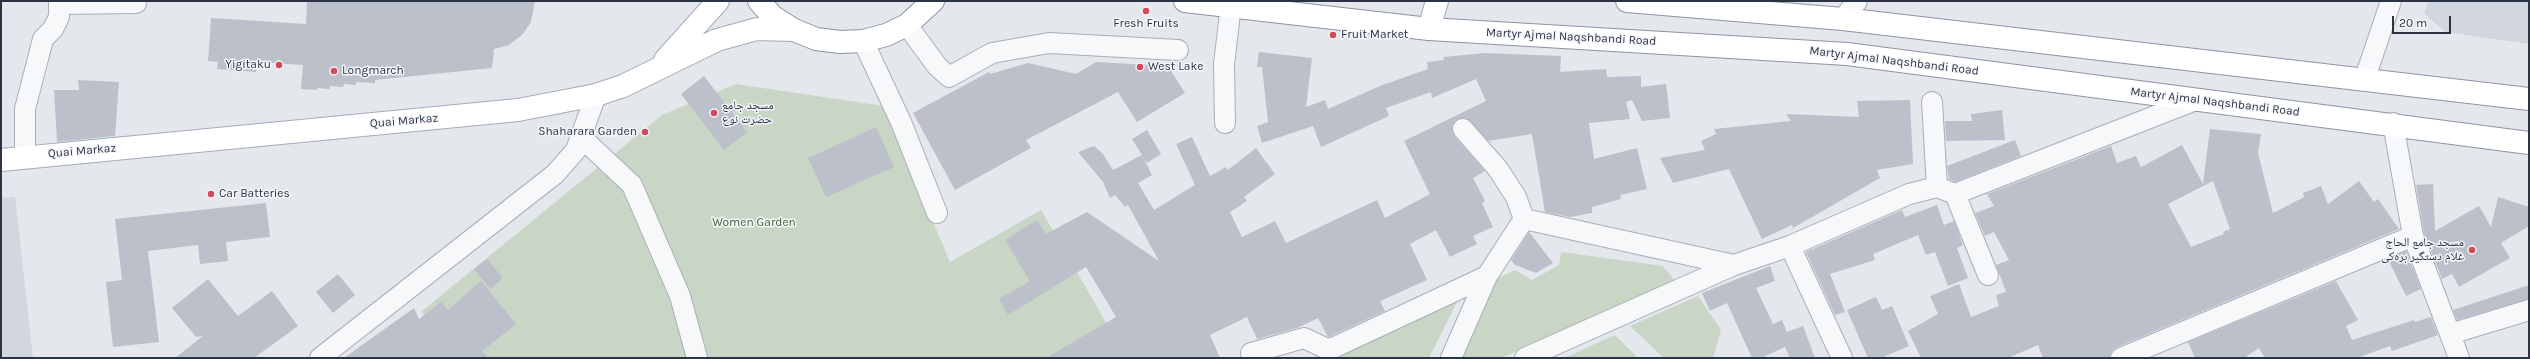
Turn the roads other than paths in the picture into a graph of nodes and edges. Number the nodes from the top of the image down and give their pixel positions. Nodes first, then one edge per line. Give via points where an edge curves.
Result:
1 (718, 1) edge
2 (759, 1) edge
3 (946, 1) edge
4 (1185, 1) edge
5 (1437, 1) edge
6 (1627, 1) edge
7 (1857, 1) edge
8 (2391, 1) edge
9 (136, 2) dead end
10 (59, 3) edge
11 (930, 5) edge
12 (1231, 5) junction
13 (1843, 19) junction
14 (908, 25) junction
15 (1429, 29) junction
16 (794, 30) junction
17 (863, 41) junction
18 (1178, 50) dead end
19 (659, 67) junction
20 (2365, 78) junction
21 (596, 95) junction
22 (2529, 99) edge
23 (2196, 100) junction
24 (1932, 102) dead end
25 (2392, 123) junction
26 (1225, 124) dead end
27 (1463, 129) dead end
28 (582, 138) junction
29 (2529, 143) edge
30 (25, 157) junction
31 (1, 160) edge
32 (1946, 190) junction
33 (937, 212) dead end
34 (1524, 219) junction
35 (2413, 236) junction
36 (1790, 246) junction
37 (1734, 265) junction
38 (1988, 275) dead end
39 (1487, 276) junction
40 (2529, 310) edge
41 (2450, 334) junction
42 (1251, 353) dead end
43 (2456, 357) edge
44 (320, 358) edge
45 (697, 358) edge
46 (1451, 358) edge
47 (1525, 358) edge
48 (1842, 358) edge
49 (2121, 358) edge

1 - 19 main road
2 - 16 main road via 772,16
3 - 11 main road
4 - 12 main road, Martyr Ajmal Naqshbandi Road
5 - 15 main road
6 - 13 main road
7 - 13 street
8 - 20 street
9 - 10 street
10 - 30 street via 59,17 53,29 43,39 25,109
11 - 14 main road
12 - 15 main road, Martyr Ajmal Naqshbandi Road
12 - 26 street via 1224,64
13 - 20 main road
14 - 17 main road via 886,35
14 - 18 street via 937,66 949,77 992,53 1049,43
15 - 23 main road, Martyr Ajmal Naqshbandi Road via 1847,54
16 - 17 main road via 816,39
16 - 19 main road, Quai Markaz via 750,31 717,40
17 - 33 street via 901,122
19 - 21 main road, Quai Markaz via 623,86
20 - 22 main road
21 - 28 street
21 - 30 main road, Quai Markaz via 518,110
23 - 25 main road, Martyr Ajmal Naqshbandi Road
23 - 32 street
24 - 32 street
25 - 29 main road, Martyr Ajmal Naqshbandi Road
25 - 35 street
27 - 34 street via 1498,169 1516,197
28 - 44 street via 576,150 555,174
28 - 45 street via 632,185 680,296
30 - 31 main road, Quai Markaz
32 - 36 street via 1909,194
32 - 38 street
34 - 37 street
34 - 39 street
35 - 41 street
35 - 49 street
36 - 37 street
36 - 48 street
37 - 47 street
39 - 42 street via 1327,349 1304,338
39 - 46 street
40 - 41 street
41 - 43 street

